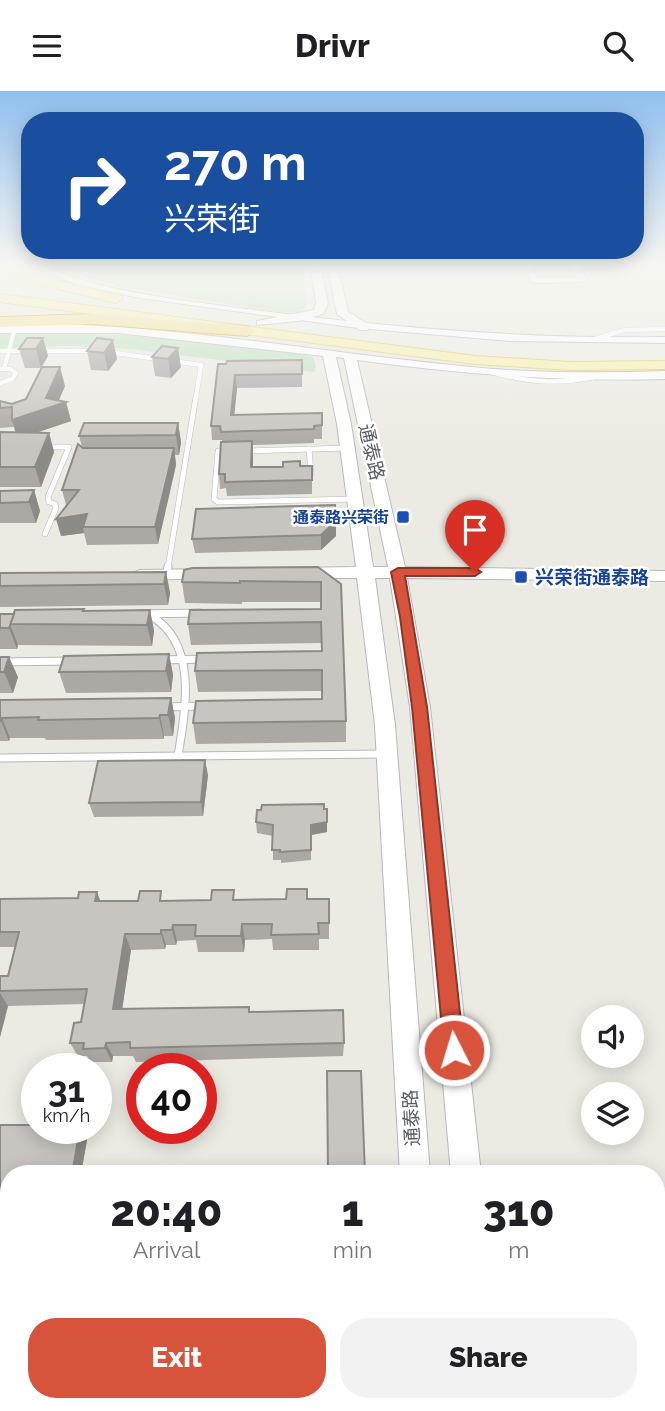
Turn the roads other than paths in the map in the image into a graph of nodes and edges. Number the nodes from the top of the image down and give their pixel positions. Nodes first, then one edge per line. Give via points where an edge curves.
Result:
1 (7, 325) edge
2 (26, 326) edge
3 (227, 326) edge
4 (240, 326) edge
5 (243, 326) edge
6 (247, 326) edge
7 (261, 326) edge
8 (354, 326) edge
9 (254, 327) junction
10 (364, 327) joint
11 (665, 329) edge
12 (665, 340) edge
13 (587, 341) junction
14 (665, 349) edge
15 (0, 351) edge
16 (8, 351) junction
17 (339, 355) junction
18 (665, 365) edge
19 (2, 369) edge
20 (665, 375) edge
21 (0, 383) edge
22 (178, 423) edge
23 (191, 423) junction
24 (41, 447) edge
25 (348, 448) junction
26 (309, 449) junction
27 (173, 460) edge
28 (186, 460) junction
29 (311, 473) edge
30 (356, 499) junction
31 (36, 500) edge
32 (48, 500) junction
33 (45, 534) dead end
34 (367, 572) junction
35 (398, 572) junction
36 (277, 573) edge
37 (167, 574) junction
38 (222, 574) edge
39 (125, 575) edge
40 (665, 576) edge
41 (211, 613) edge
42 (131, 614) edge
43 (145, 614) junction
44 (179, 659) junction
45 (220, 659) edge
46 (152, 660) edge
47 (83, 661) edge
48 (0, 662) edge
49 (185, 706) junction
50 (211, 706) edge
51 (159, 707) edge
52 (387, 754) junction
53 (178, 756) junction
54 (0, 758) edge
55 (414, 1165) edge
56 (465, 1165) edge

1 - 16 lane
2 - 17 street via 131,329
3 - 9 highway
4 - 9 main road
5 - 9 main road
6 - 9 main road, bridge
7 - 9 street
8 - 10 street
9 - 14 main road via 453,344
9 - 17 main road
9 - 18 main road via 495,362
10 - 13 street
11 - 13 lane via 624,330
12 - 13 street
15 - 16 lane
16 - 19 lane
16 - 23 lane via 99,351 201,365
17 - 20 street via 491,372
17 - 25 street, 通泰路
17 - 35 street, 通泰路
19 - 21 lane via 16,375
22 - 23 lane
23 - 28 lane
24 - 32 lane via 69,447
25 - 26 lane
25 - 30 street, 通泰路
26 - 29 lane
26 - 30 lane via 218,451 214,499
27 - 28 lane
28 - 37 lane
30 - 34 street, 通泰路
31 - 32 lane
32 - 33 lane via 56,508
34 - 35 street
34 - 36 street
34 - 52 street, 通泰路
35 - 40 street
35 - 56 street, 通泰路 via 420,707
37 - 38 street
37 - 39 street
41 - 43 lane
42 - 43 lane
43 - 44 lane via 165,626
44 - 45 lane
44 - 46 lane
44 - 49 lane via 186,680
47 - 48 lane
49 - 50 lane
49 - 51 lane
49 - 53 lane
52 - 53 lane
52 - 55 street, 通泰路
53 - 54 lane

